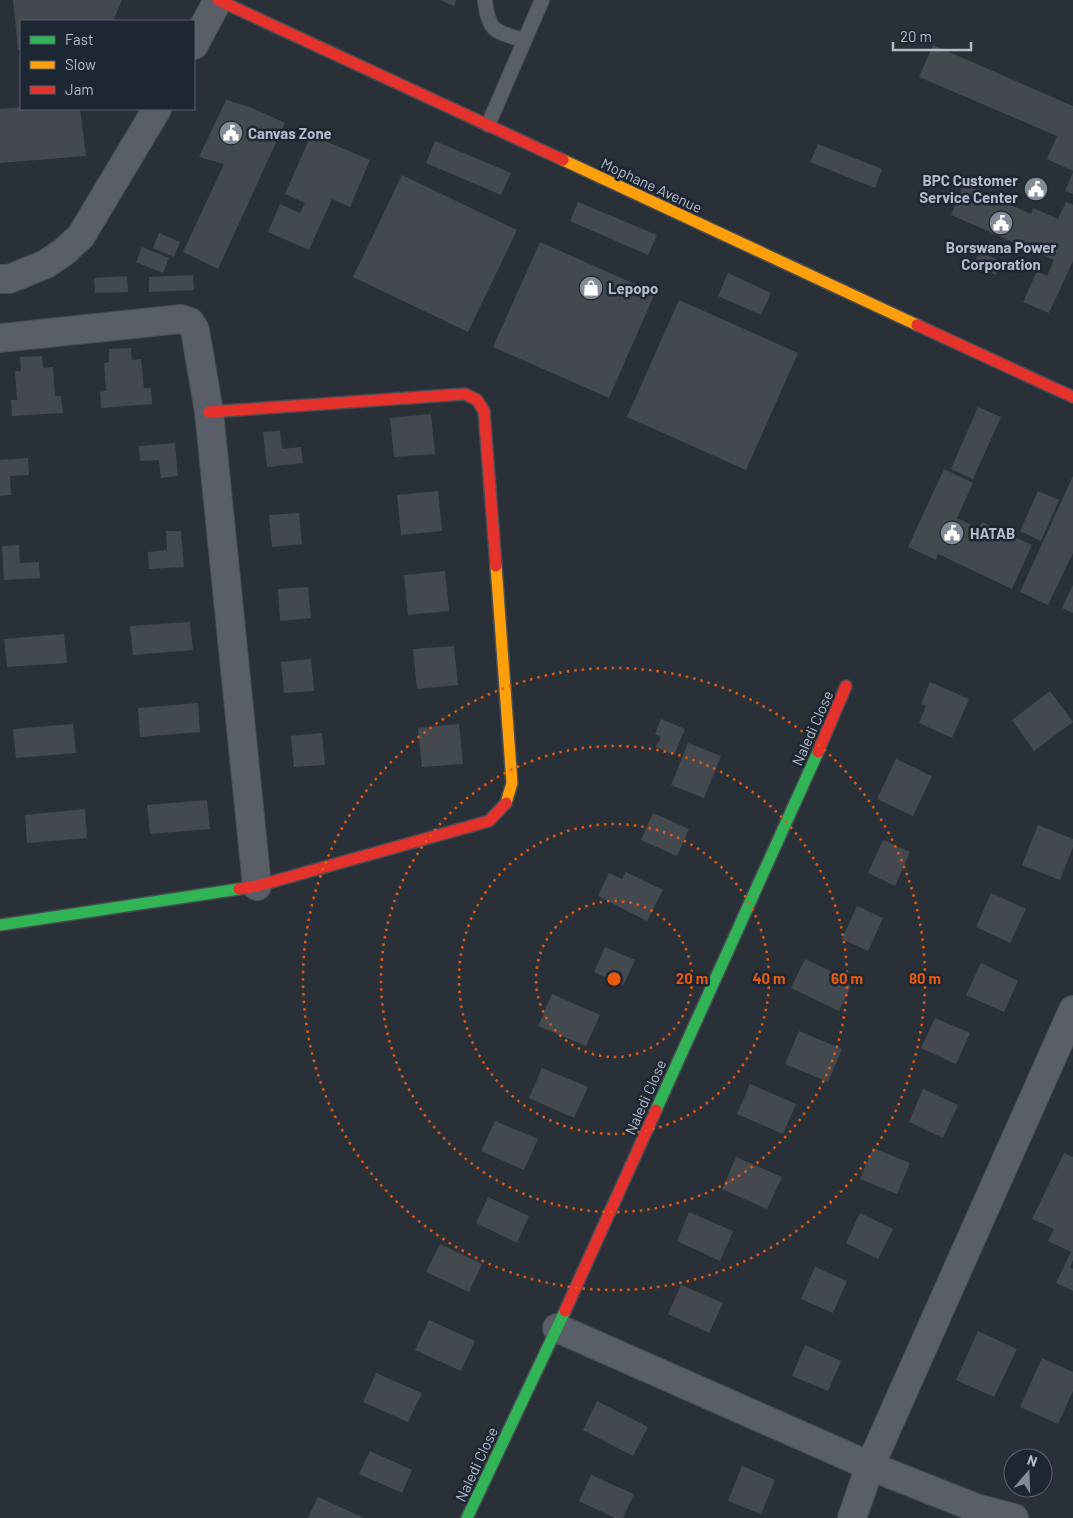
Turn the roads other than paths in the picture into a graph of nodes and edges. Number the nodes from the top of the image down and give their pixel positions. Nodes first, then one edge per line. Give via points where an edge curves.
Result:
1 (218, 0) edge
2 (485, 0) edge
3 (542, 0) edge
4 (524, 40) junction
5 (195, 43) edge
6 (156, 110) edge
7 (488, 125) junction
8 (0, 279) edge
9 (0, 338) edge
10 (1073, 397) edge
11 (209, 412) junction
12 (846, 686) dead end
13 (256, 886) junction
14 (0, 925) edge
15 (1073, 1010) edge
16 (557, 1328) junction
17 (870, 1466) junction
18 (467, 1518) edge
19 (852, 1518) edge
20 (1014, 1518) edge

1 - 5 street
1 - 7 street, Mophane Avenue
2 - 4 lane via 488,21 498,33
3 - 4 lane
4 - 7 lane
6 - 8 street via 81,236 46,264 9,279
7 - 10 street, Mophane Avenue
9 - 11 street via 181,319 190,322 195,330
11 - 13 street
11 - 13 street via 465,394 477,400 484,411 512,783 506,804 490,821
12 - 16 street, Naledi Close
13 - 14 street
15 - 17 street
16 - 17 street
16 - 18 street, Naledi Close
17 - 19 street
17 - 20 street via 976,1508

